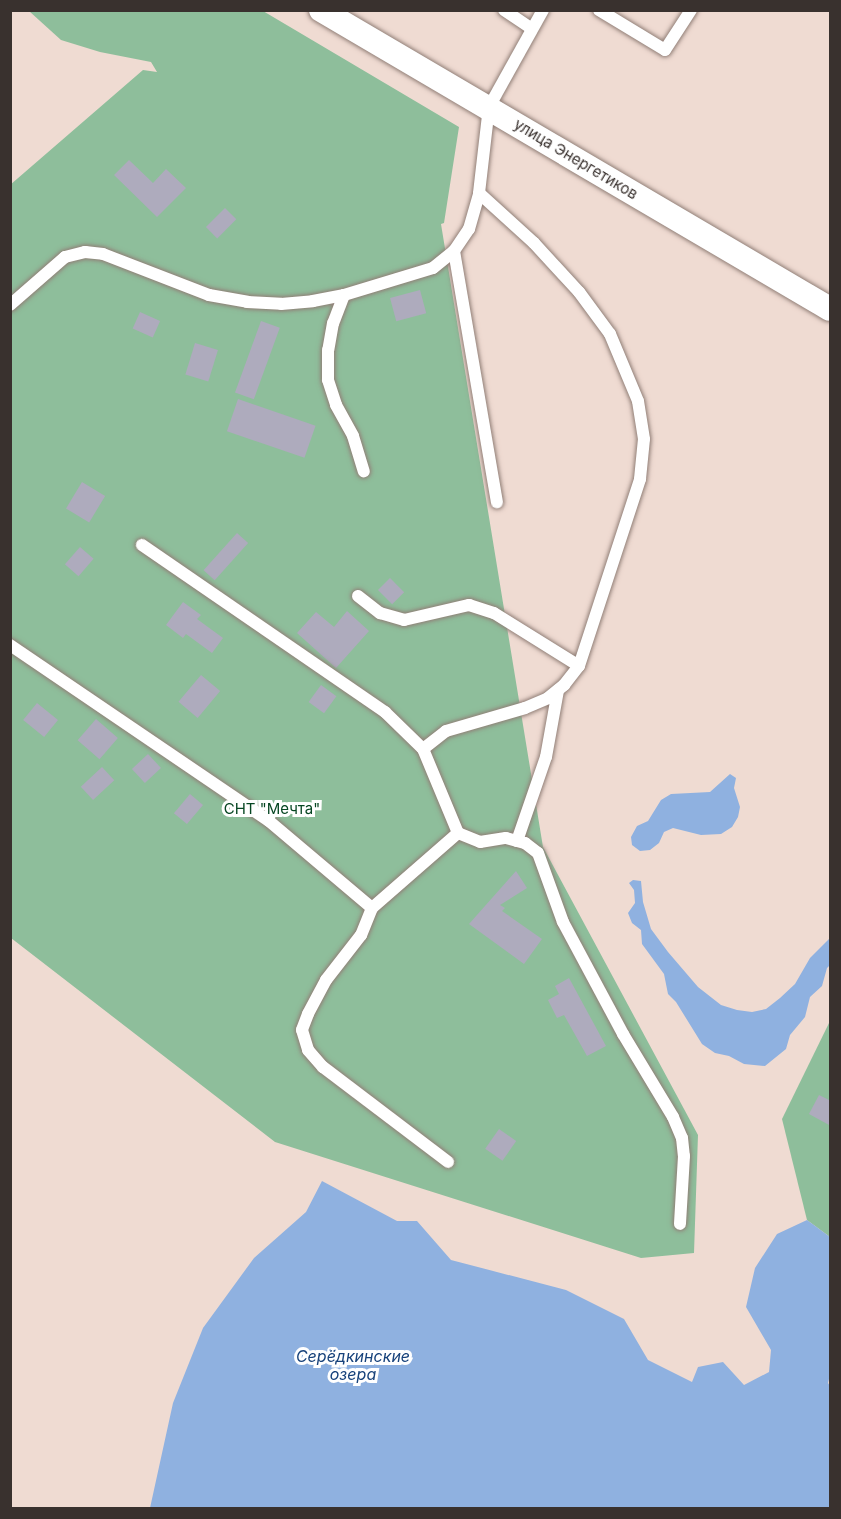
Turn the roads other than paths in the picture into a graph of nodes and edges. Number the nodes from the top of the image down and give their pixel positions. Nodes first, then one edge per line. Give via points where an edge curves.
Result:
1 (321, 10) edge
2 (504, 10) edge
3 (543, 10) edge
4 (599, 10) edge
5 (691, 10) edge
6 (531, 28) junction
7 (489, 107) junction
8 (479, 193) junction
9 (454, 251) junction
10 (344, 295) junction
11 (10, 305) edge
12 (831, 309) edge
13 (364, 471) dead end
14 (496, 502) dead end
15 (142, 545) dead end
16 (358, 596) dead end
17 (10, 645) edge
18 (579, 666) junction
19 (558, 690) junction
20 (423, 749) junction
21 (458, 833) junction
22 (517, 841) junction
23 (372, 908) junction
24 (448, 1162) dead end
25 (680, 1224) dead end

1 - 7 street, улица Энергетиков
2 - 6 lane
3 - 6 lane
4 - 5 lane via 665,50
6 - 7 lane
7 - 8 lane
7 - 12 street, улица Энергетиков
8 - 9 lane via 469,229
8 - 18 lane via 534,243 579,292 610,334 638,400 644,440 640,479
9 - 10 lane via 433,268
9 - 14 lane
10 - 11 lane via 282,304 247,302 209,295 103,254 85,252 66,257
10 - 13 lane via 333,323 328,380
15 - 20 lane via 385,712
16 - 18 lane via 380,613 404,620 469,605 494,613
17 - 23 lane via 269,821
18 - 19 lane
19 - 20 lane via 525,708 446,731
19 - 22 lane via 546,757
20 - 21 lane
21 - 22 lane via 480,842 506,838
21 - 23 lane
22 - 25 lane via 538,853 563,922 678,1128 684,1156
23 - 24 lane via 361,935 326,980 302,1030 308,1050 322,1066

